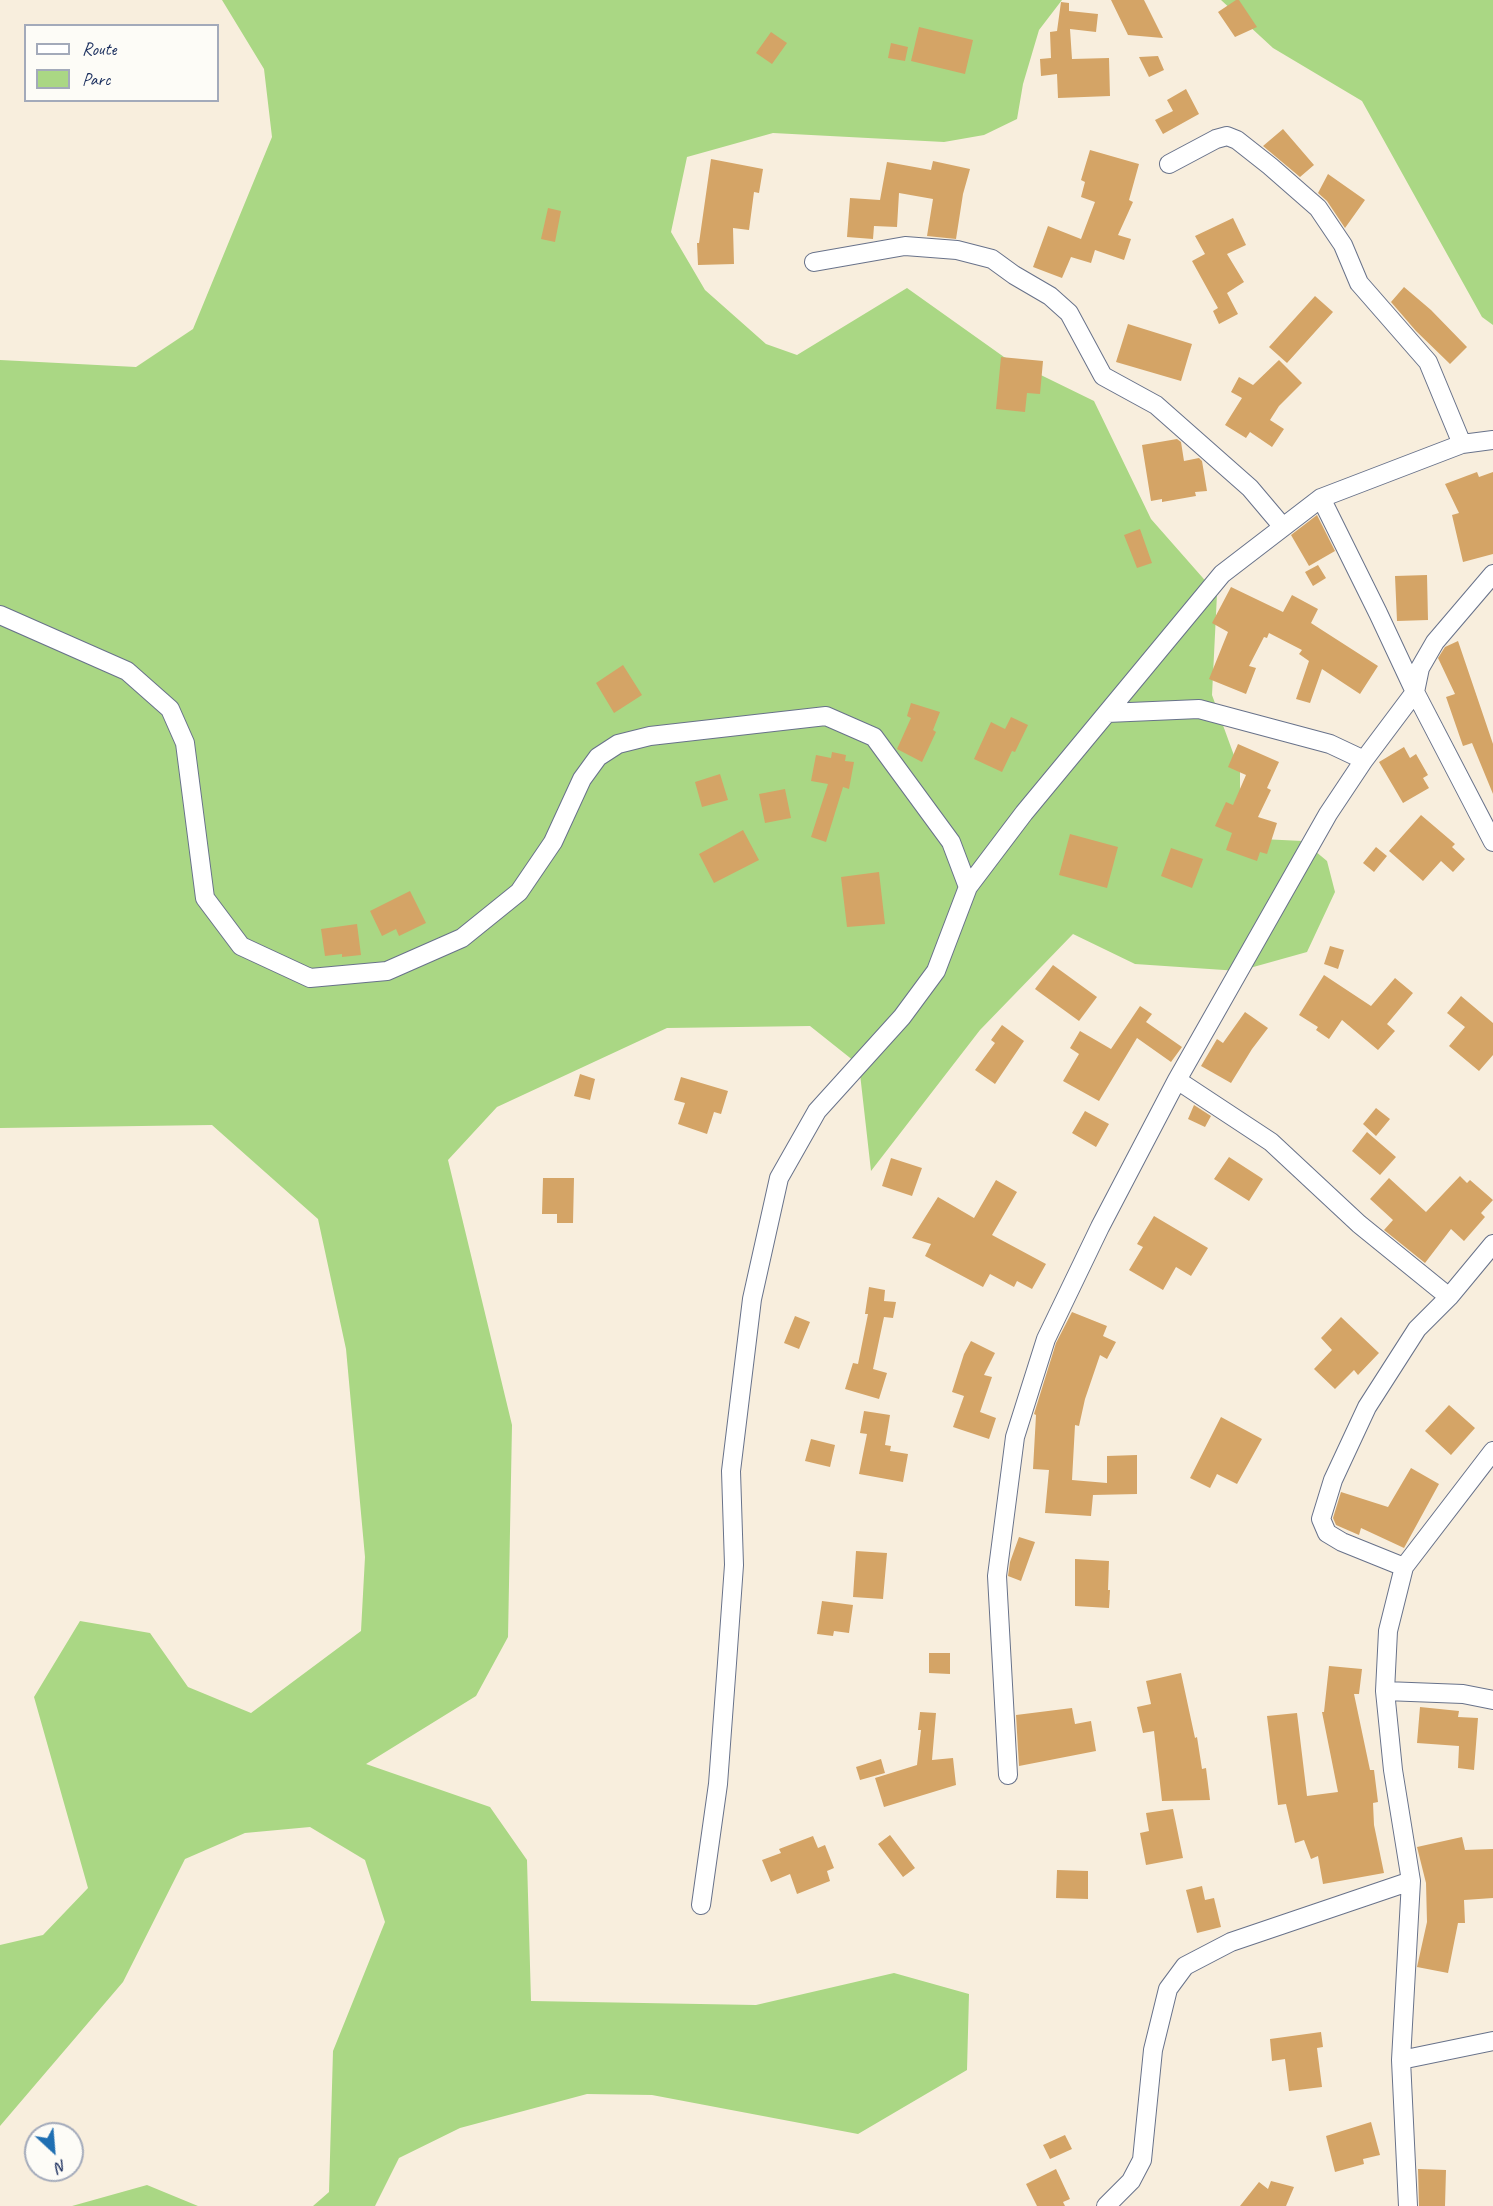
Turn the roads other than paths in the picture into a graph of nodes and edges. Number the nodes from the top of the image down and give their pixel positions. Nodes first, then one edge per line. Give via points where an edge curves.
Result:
1 (1169, 164) dead end
2 (814, 262) dead end
3 (1493, 441) edge
4 (1462, 444) junction
5 (1321, 498) junction
6 (1283, 527) junction
7 (1493, 574) edge
8 (0, 615) edge
9 (1415, 692) junction
10 (1107, 713) junction
11 (1364, 760) junction
12 (1493, 842) edge
13 (968, 887) junction
14 (1177, 1080) junction
15 (1493, 1244) edge
16 (1449, 1297) junction
17 (1493, 1451) edge
18 (1404, 1567) junction
19 (1385, 1691) junction
20 (1493, 1700) edge
21 (1008, 1775) dead end
22 (1411, 1881) junction
23 (701, 1905) dead end
24 (1493, 2042) edge
25 (1401, 2060) junction
26 (1106, 2206) edge
27 (1408, 2206) edge

1 - 4 street via 1227,136 1270,166 1318,208 1343,245 1359,284 1428,362
2 - 6 street via 905,246 957,250 992,259 1050,296 1069,314 1103,375 1156,405 1251,488
3 - 4 street
4 - 5 street
5 - 6 street
5 - 9 street
6 - 10 street via 1222,574
7 - 9 street via 1435,642 1420,668
8 - 13 street via 127,670 170,709 185,743 205,898 241,946 310,978 387,971 462,938 519,892 554,842 582,779 598,757 618,744 650,736 826,716 874,737 951,843
9 - 11 street
9 - 12 street
10 - 11 street via 1199,709 1330,744
10 - 13 street
11 - 14 street via 1328,814
13 - 23 street via 936,971 902,1017 817,1111 779,1178 752,1299 731,1471 734,1565 718,1784
14 - 16 street via 1271,1142 1359,1224
14 - 21 street via 1046,1339 1015,1437 997,1576
15 - 16 street
16 - 18 street via 1417,1329 1366,1407 1333,1480 1321,1519 1327,1533 1342,1542
17 - 18 street
18 - 19 street via 1388,1631
19 - 20 street via 1463,1694
19 - 22 street
22 - 25 street
22 - 26 street via 1231,1942 1185,1966 1168,1989 1153,2050 1142,2160 1131,2181
24 - 25 street
25 - 27 street

